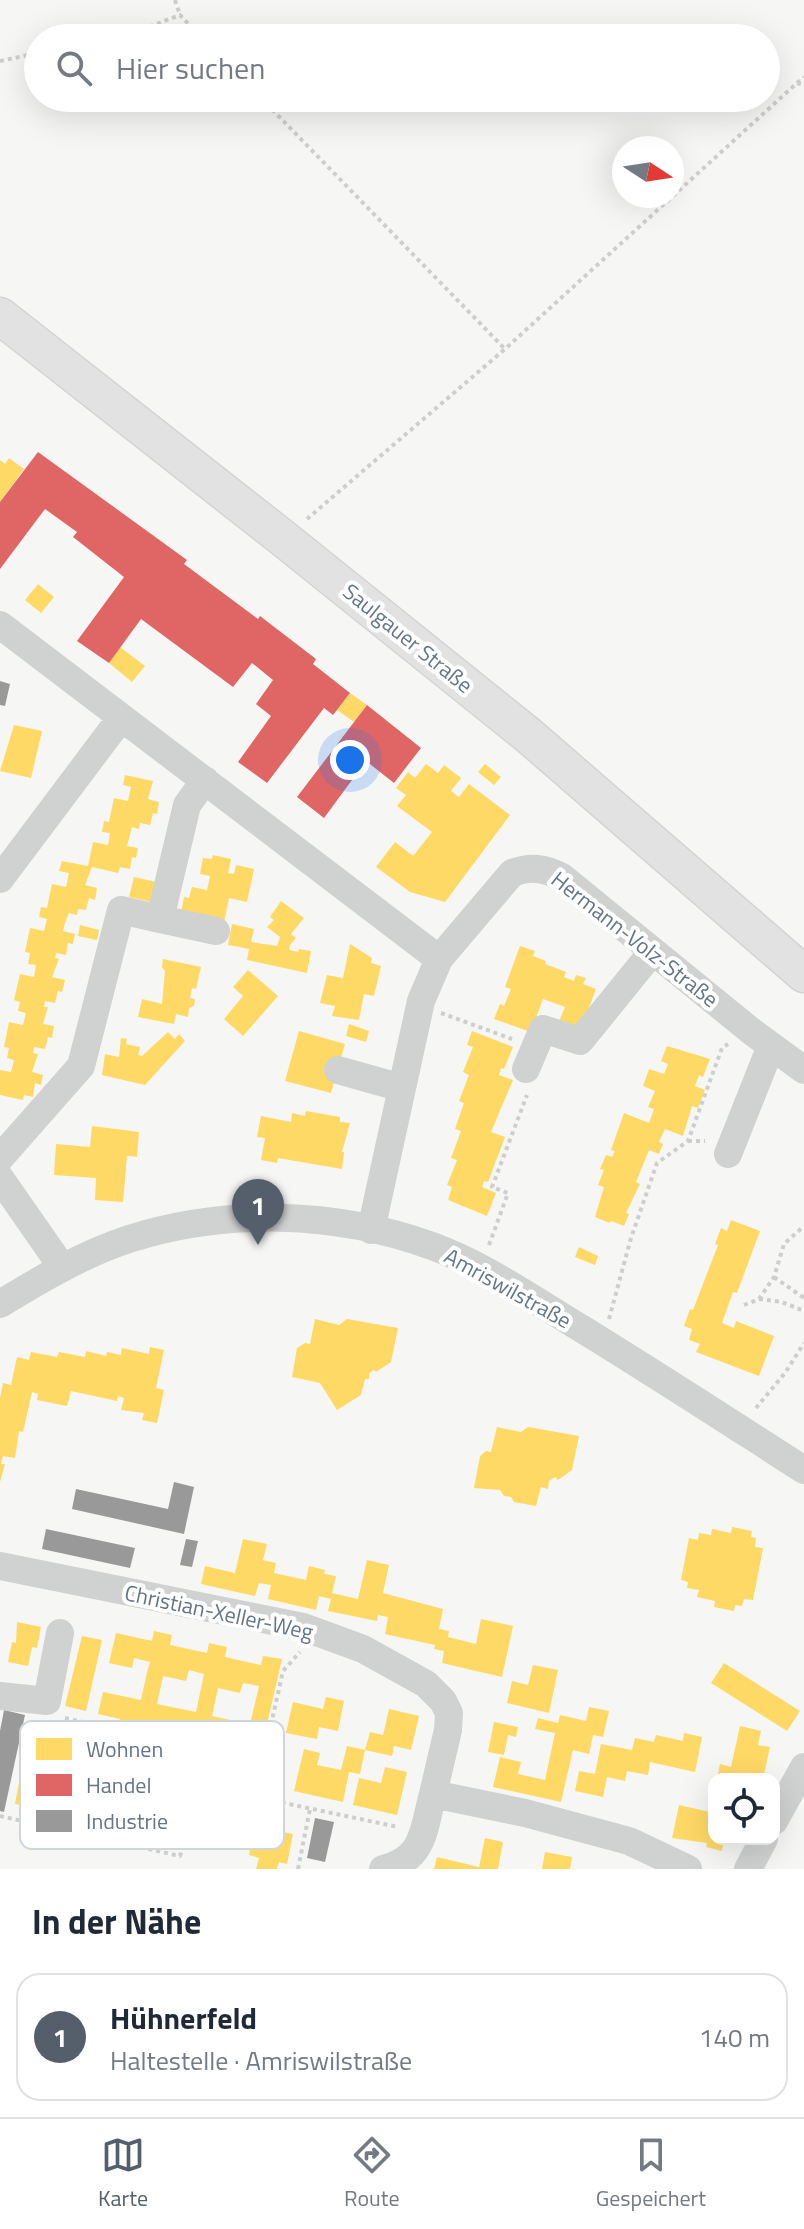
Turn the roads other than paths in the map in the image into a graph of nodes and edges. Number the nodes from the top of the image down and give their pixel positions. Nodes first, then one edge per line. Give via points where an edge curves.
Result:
1 (0, 316) edge
2 (0, 625) edge
3 (121, 718) junction
4 (205, 780) junction
5 (0, 879) edge
6 (160, 919) junction
7 (216, 931) dead end
8 (653, 951) junction
9 (439, 959) junction
10 (804, 974) edge
11 (761, 1038) junction
12 (531, 1059) road end
13 (338, 1070) dead end
14 (804, 1070) edge
15 (402, 1088) junction
16 (728, 1154) dead end
17 (0, 1158) edge
18 (0, 1178) edge
19 (371, 1230) junction
20 (62, 1267) junction
21 (0, 1304) edge
22 (804, 1470) edge
23 (0, 1566) edge
24 (60, 1633) dead end
25 (8, 1697) edge
26 (804, 1767) edge
27 (433, 1794) junction
28 (780, 1810) edge
29 (761, 1845) edge
30 (383, 1869) edge
31 (688, 1869) edge
32 (748, 1869) edge

1 - 10 main road, Saulgauer Straße via 528,735
2 - 3 street
3 - 4 street
3 - 5 street
4 - 6 street via 187,805
4 - 9 street
6 - 7 street
6 - 17 street via 121,910 81,1066
8 - 9 street, Hermann-Volz-Straße via 562,877 528,867 512,873
8 - 11 street, Hermann-Volz-Straße
8 - 12 street via 580,1041 543,1029
9 - 15 street, Hermann-Volz-Straße via 420,1005
11 - 14 street, Hermann-Volz-Straße
11 - 16 street
13 - 15 street
15 - 19 street, Hermann-Volz-Straße
18 - 20 street
19 - 20 street, Amriswilstraße via 309,1218 227,1219 128,1240
19 - 22 street, Amriswilstraße via 432,1246 491,1273
20 - 21 street, Amriswilstraße
23 - 27 street, Christian-Xeller-Weg via 308,1629 363,1649 426,1684 449,1713
24 - 25 street via 47,1701
26 - 28 street
27 - 30 street, Christian-Xeller-Weg via 418,1847 407,1860
27 - 31 street via 629,1841
29 - 32 street

